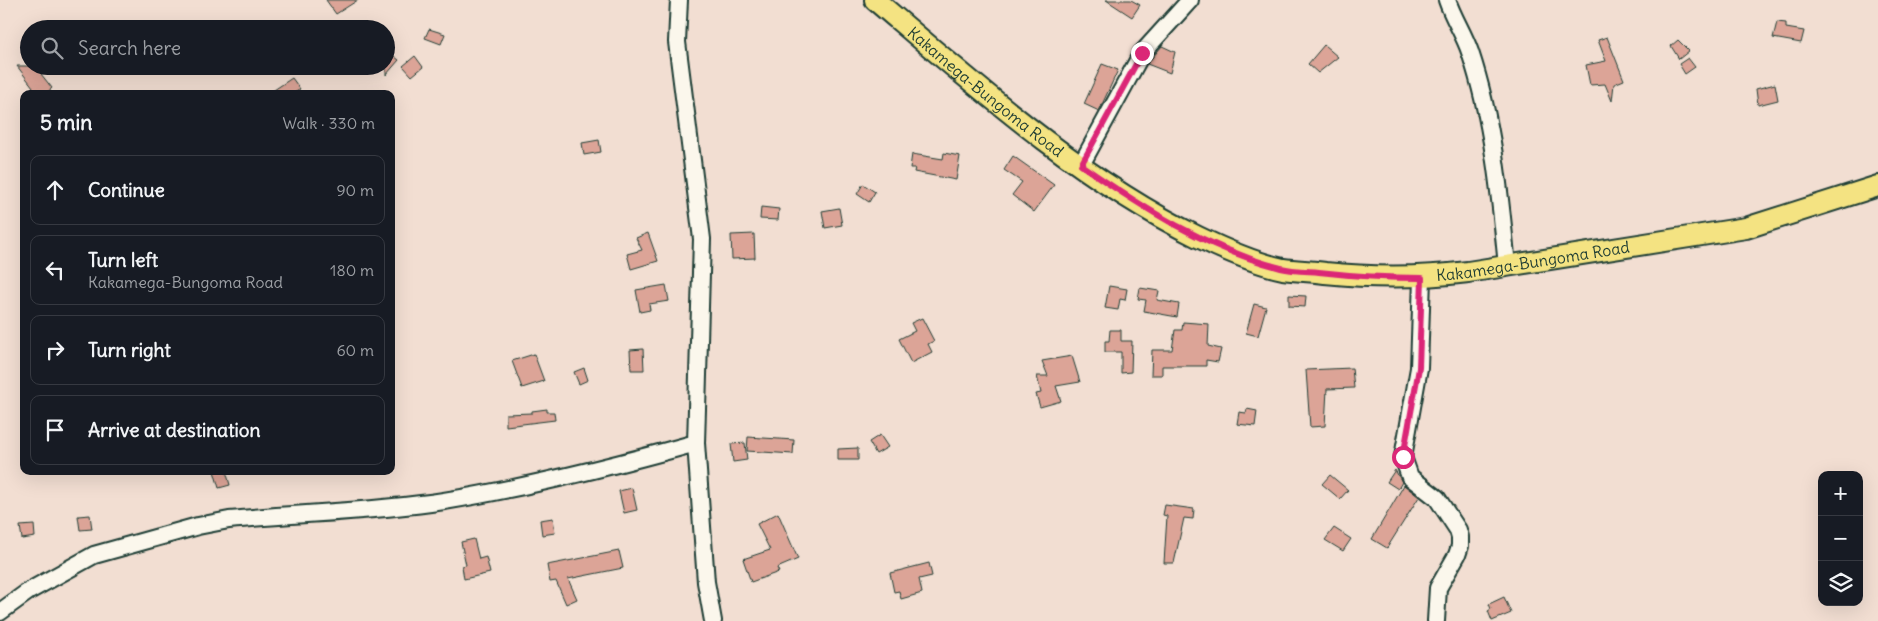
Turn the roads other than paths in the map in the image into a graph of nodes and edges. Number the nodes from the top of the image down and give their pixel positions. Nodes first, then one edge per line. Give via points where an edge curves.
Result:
1 (679, 0) edge
2 (875, 0) edge
3 (1190, 0) edge
4 (1447, 0) edge
5 (1081, 165) junction
6 (1878, 186) edge
7 (1507, 266) junction
8 (1422, 278) junction
9 (696, 443) junction
10 (0, 612) edge
11 (713, 621) edge
12 (1436, 621) edge

1 - 9 street via 677,42 702,239
2 - 5 main road, Kakamega-Bungoma Road via 984,93
3 - 5 street via 1142,53
4 - 7 street via 1470,52 1482,93 1497,165
5 - 8 main road, Kakamega-Bungoma Road via 1144,207 1196,236 1244,257 1283,269 1370,278
6 - 7 main road, Kakamega-Bungoma Road via 1746,228
7 - 8 main road, Kakamega-Bungoma Road
8 - 12 street via 1419,368 1403,457 1410,477 1437,498 1460,537 1457,555 1438,588
9 - 10 street via 526,487 442,501 228,520 198,526 94,554 29,591
9 - 11 street via 706,582

